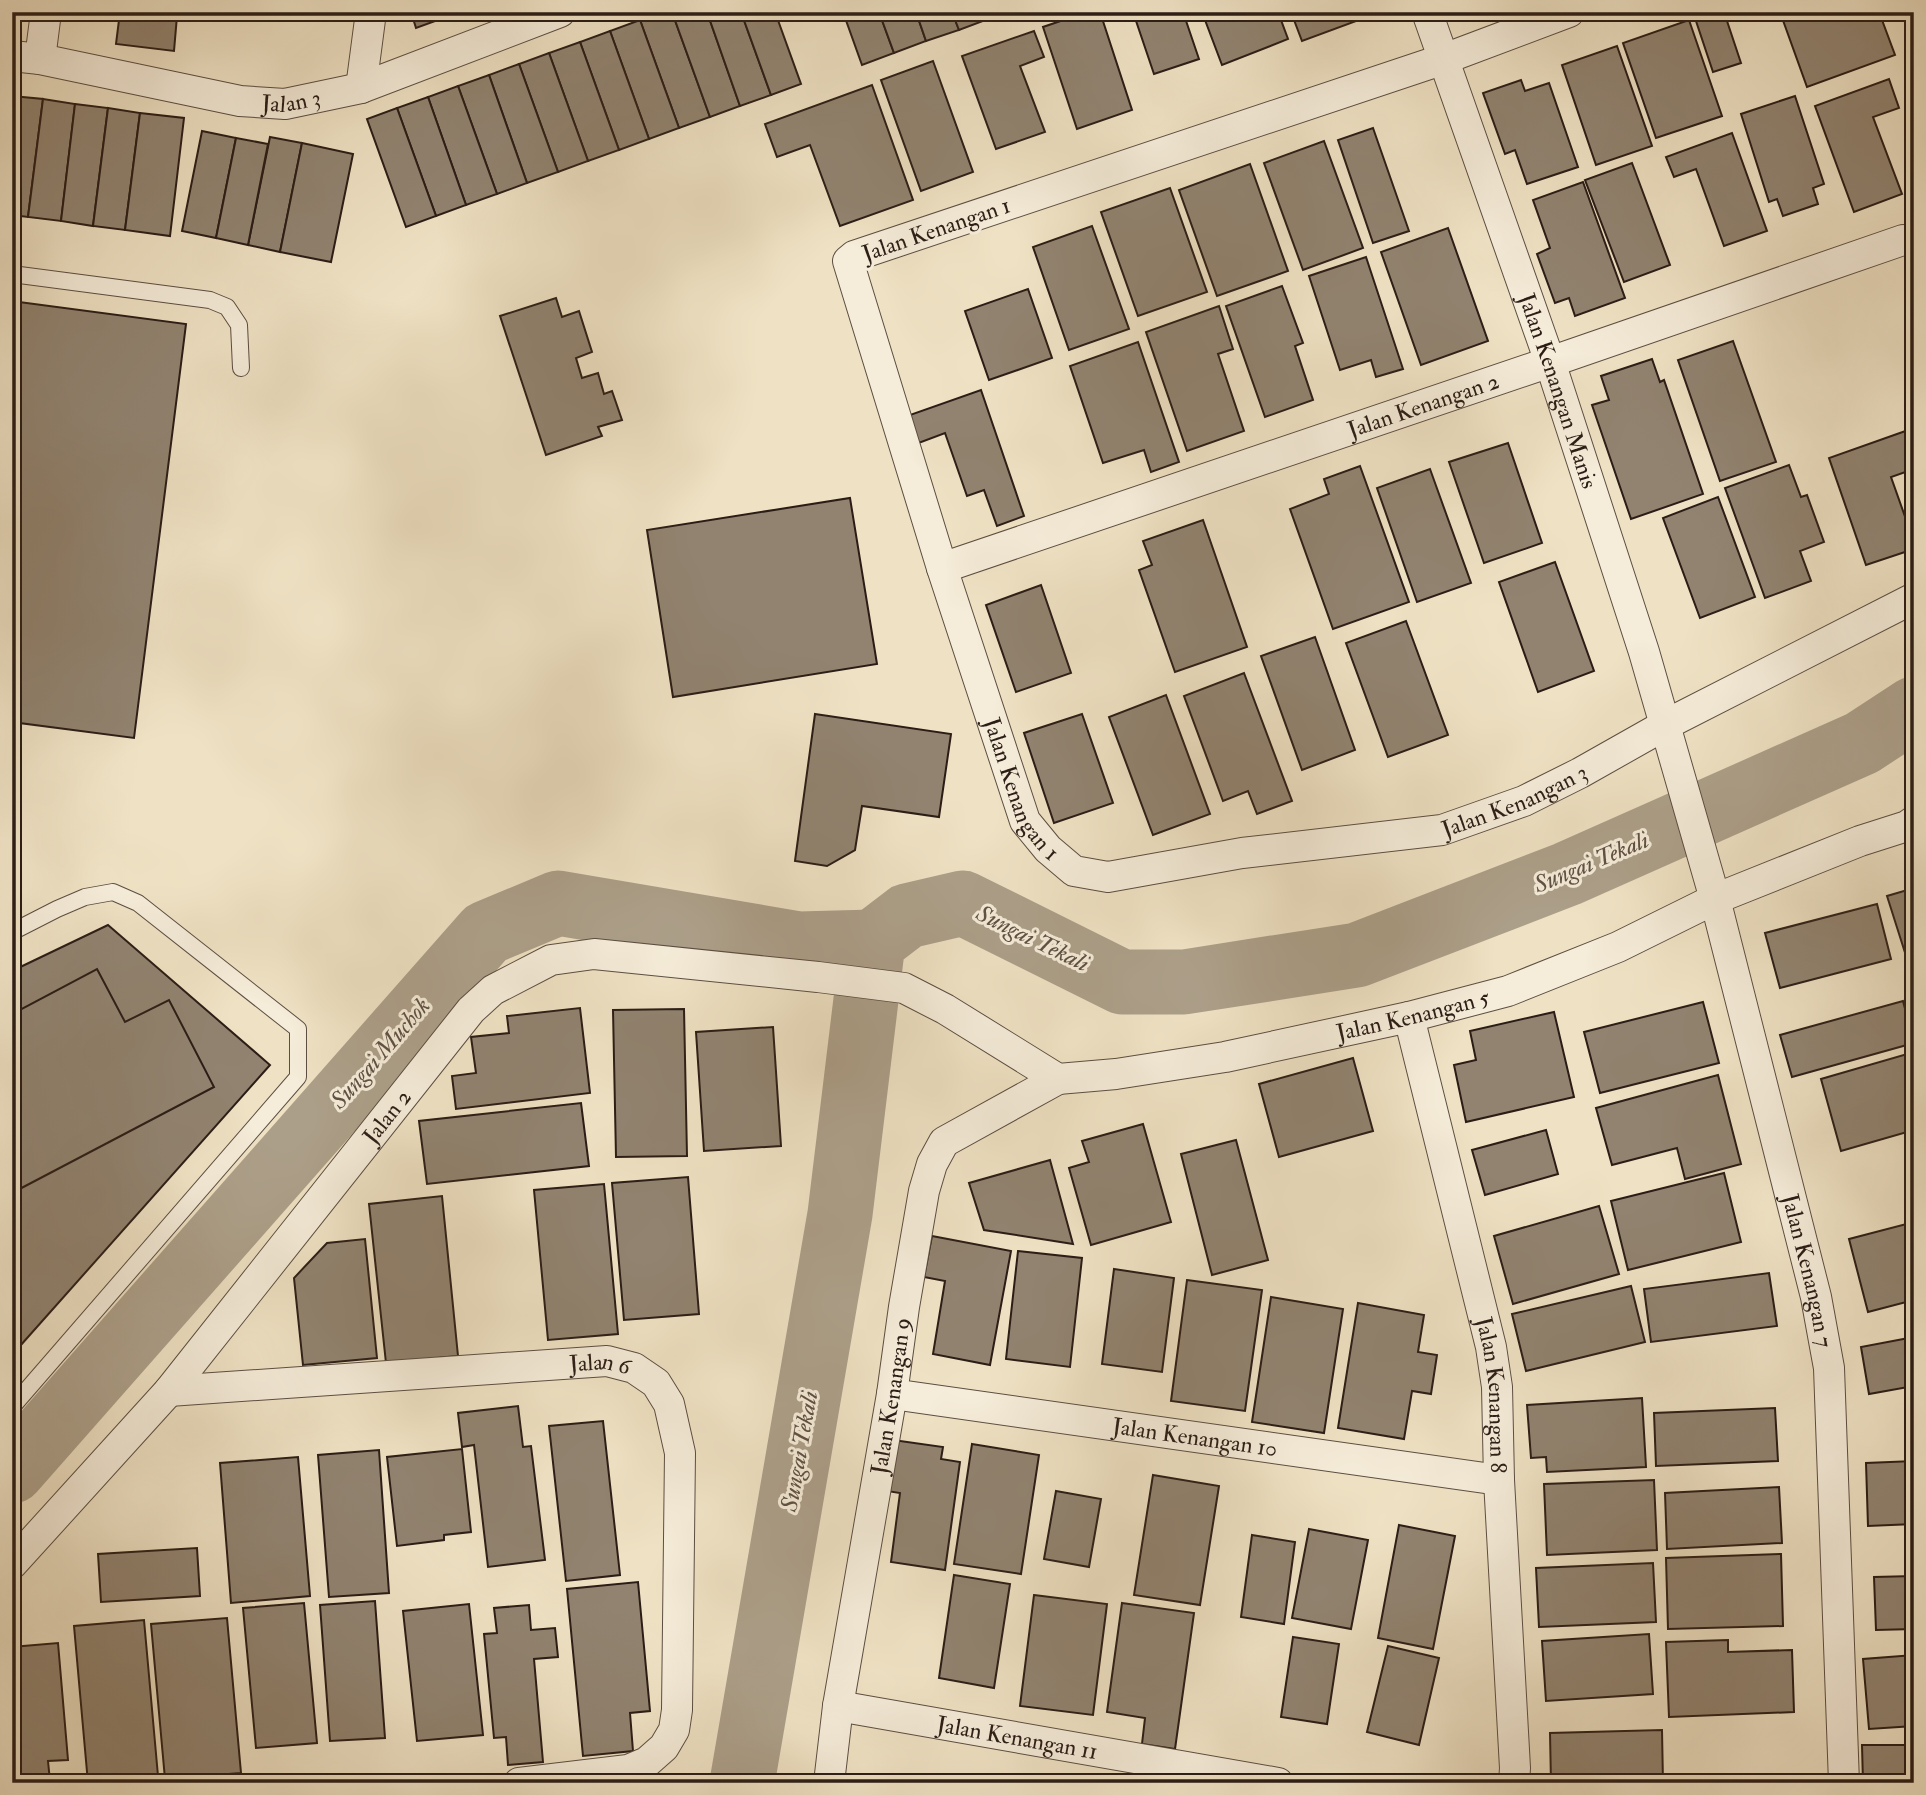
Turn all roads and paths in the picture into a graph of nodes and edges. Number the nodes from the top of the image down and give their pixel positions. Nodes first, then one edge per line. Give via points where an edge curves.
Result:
1 (46, 12) edge
2 (370, 12) edge
3 (560, 12) edge
4 (1427, 12) edge
5 (1569, 12) edge
6 (26, 57) edge
7 (1444, 59) junction
8 (361, 88) junction
9 (1903, 240) dead end
10 (12, 274) edge
11 (1550, 362) junction
12 (241, 368) dead end
13 (942, 568) junction
14 (1914, 598) edge
15 (1665, 725) junction
16 (1679, 773) joint
17 (1914, 821) edge
18 (1074, 871) joint
19 (1715, 900) junction
20 (12, 932) edge
21 (1409, 1017) junction
22 (1058, 1079) junction
23 (169, 1391) junction
24 (891, 1394) junction
25 (12, 1407) edge
26 (1499, 1480) junction
27 (12, 1564) edge
28 (838, 1706) junction
29 (519, 1783) edge
30 (829, 1783) edge
31 (1278, 1783) edge
32 (1514, 1783) edge
33 (1844, 1783) edge

1 - 6 street
2 - 8 street
3 - 8 street, Jalan 3
4 - 7 street, Jalan Kenangan Manis
5 - 7 street, Jalan Kenangan 1
6 - 8 street, Jalan 3 via 240,101 285,104
7 - 11 street, Jalan Kenangan Manis
7 - 13 street, Jalan Kenangan 1 via 850,258 848,267
9 - 11 street, Jalan Kenangan 2
10 - 12 lane via 219,303 228,307 239,325
11 - 13 street, Jalan Kenangan 2
11 - 15 street, Jalan Kenangan Manis
13 - 18 street, Jalan Kenangan 1 via 1025,821
14 - 15 street, Jalan Kenangan 3
15 - 16 street, Jalan Kenangan Manis
15 - 18 street, Jalan Kenangan 3 via 1524,801 1442,830 1242,853 1108,877
16 - 19 street, Jalan Kenangan 7
17 - 19 street, Jalan Kenangan 5
19 - 21 street, Jalan Kenangan 5 via 1618,947 1508,990
19 - 33 street, Jalan Kenangan 7 via 1816,1297 1829,1368
20 - 25 lane via 85,897 113,892 138,903 298,1029 298,1077
21 - 22 street, Jalan Kenangan 5 via 1225,1058
21 - 26 street, Jalan Kenangan 8 via 1491,1347 1497,1387
22 - 23 street, Jalan 2 via 904,988 594,954 551,960 494,990 471,1010
22 - 24 street, Jalan Kenangan 9 via 944,1142 932,1164
23 - 27 street, Jalan 2
23 - 29 street, Jalan 6 via 607,1361 634,1368 656,1384 668,1404 680,1453 674,1730 647,1762 628,1770
24 - 26 street, Jalan Kenangan 10
24 - 28 street, Jalan Kenangan 9
26 - 32 street, Jalan Kenangan 8
28 - 30 street, Jalan Kenangan 9
28 - 31 street, Jalan Kenangan 11

